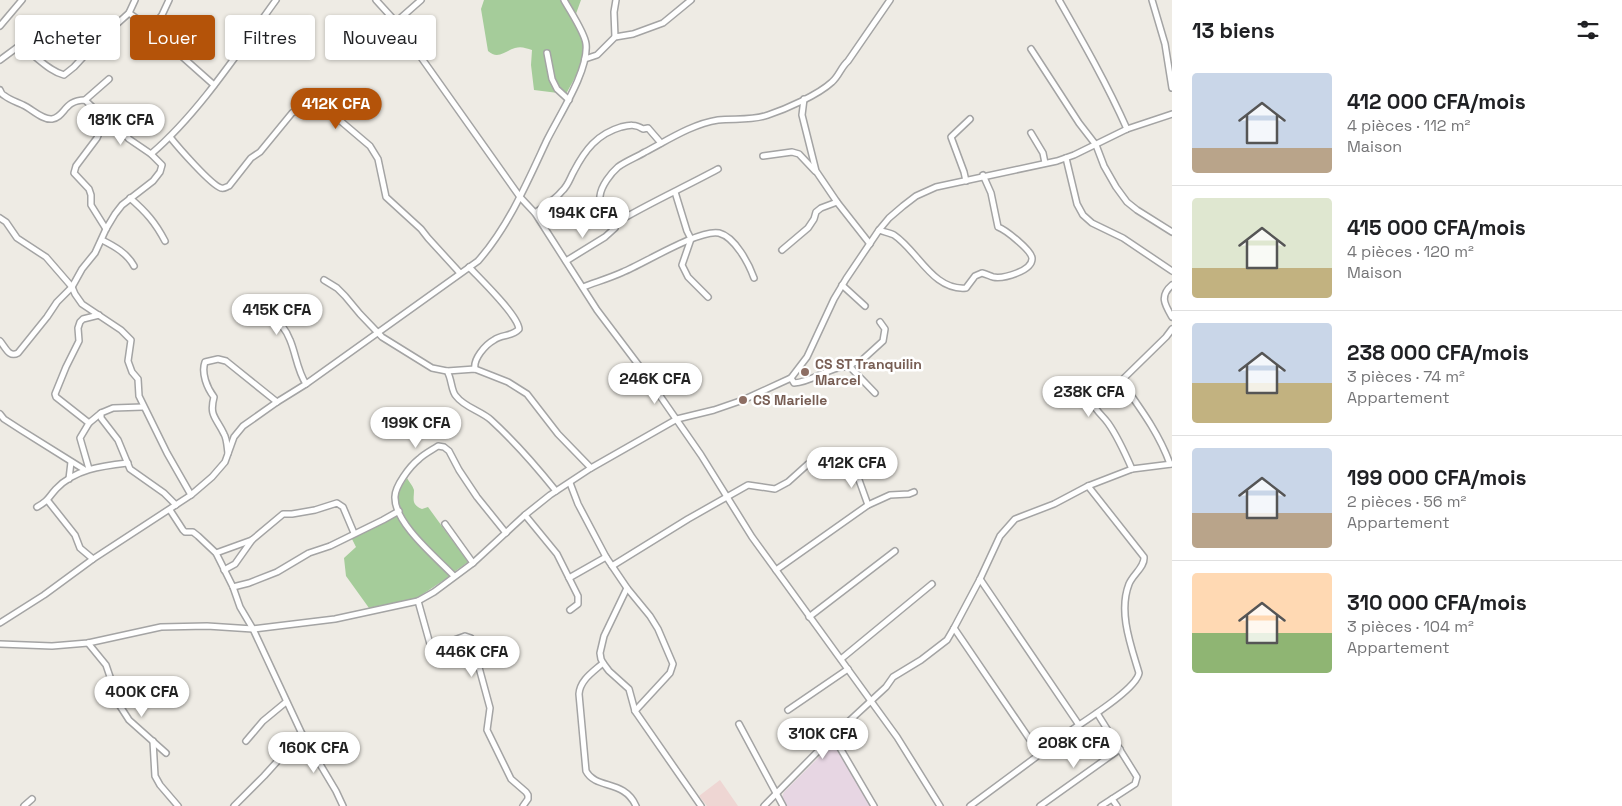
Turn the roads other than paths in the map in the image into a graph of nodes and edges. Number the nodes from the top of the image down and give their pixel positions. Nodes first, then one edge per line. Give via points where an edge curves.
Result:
1 (22, 0) edge
2 (135, 0) edge
3 (169, 0) edge
4 (276, 0) edge
5 (376, 0) edge
6 (421, 0) edge
7 (564, 0) edge
8 (616, 0) edge
9 (691, 0) edge
10 (890, 0) edge
11 (1059, 0) edge
12 (1152, 0) edge
13 (128, 13) junction
14 (131, 15) edge
15 (162, 15) edge
16 (390, 15) edge
17 (404, 15) edge
18 (0, 26) edge
19 (615, 37) junction
20 (1031, 49) dead end
21 (547, 54) dead end
22 (585, 59) junction
23 (0, 60) edge
24 (186, 60) edge
25 (423, 60) edge
26 (109, 79) dead end
27 (214, 85) junction
28 (1172, 88) edge
29 (0, 90) edge
30 (804, 99) junction
31 (85, 100) junction
32 (569, 100) junction
33 (1172, 114) edge
34 (105, 119) junction
35 (970, 119) dead end
36 (1127, 129) junction
37 (1031, 133) dead end
38 (170, 137) junction
39 (661, 144) junction
40 (1096, 145) junction
41 (151, 154) junction
42 (763, 156) dead end
43 (1066, 158) junction
44 (1045, 163) junction
45 (718, 169) dead end
46 (816, 171) junction
47 (983, 176) junction
48 (966, 181) junction
49 (674, 192) junction
50 (520, 197) junction
51 (130, 198) junction
52 (838, 202) junction
53 (534, 213) junction
54 (0, 218) edge
55 (614, 224) junction
56 (106, 228) junction
57 (879, 230) junction
58 (1172, 232) edge
59 (691, 239) junction
60 (102, 240) junction
61 (165, 241) dead end
62 (870, 244) junction
63 (782, 250) dead end
64 (566, 261) junction
65 (134, 266) dead end
66 (469, 267) junction
67 (1172, 271) edge
68 (460, 273) junction
69 (754, 278) dead end
70 (324, 280) dead end
71 (842, 285) junction
72 (1172, 285) edge
73 (72, 287) junction
74 (583, 287) junction
75 (708, 297) dead end
76 (865, 306) dead end
77 (271, 314) dead end
78 (100, 315) junction
79 (1172, 318) edge
80 (880, 322) dead end
81 (1172, 330) edge
82 (377, 332) junction
83 (0, 341) edge
84 (850, 367) junction
85 (475, 369) junction
86 (447, 371) junction
87 (791, 378) junction
88 (1121, 381) junction
89 (306, 384) junction
90 (875, 393) dead end
91 (277, 402) junction
92 (143, 407) junction
93 (101, 413) junction
94 (0, 414) edge
95 (677, 420) junction
96 (89, 424) junction
97 (228, 454) junction
98 (71, 462) junction
99 (128, 463) junction
100 (1171, 464) edge
101 (591, 468) junction
102 (87, 470) junction
103 (1132, 470) junction
104 (69, 479) junction
105 (570, 482) junction
106 (1088, 486) junction
107 (556, 492) junction
108 (914, 492) dead end
109 (191, 495) junction
110 (728, 498) junction
111 (48, 501) junction
112 (868, 505) junction
113 (176, 506) junction
114 (36, 507) dead end
115 (170, 510) junction
116 (398, 511) junction
117 (525, 515) junction
118 (445, 524) dead end
119 (354, 533) junction
120 (506, 534) junction
121 (252, 540) junction
122 (895, 551) dead end
123 (216, 553) junction
124 (606, 557) junction
125 (93, 560) junction
126 (473, 563) junction
127 (612, 566) junction
128 (224, 570) junction
129 (776, 570) junction
130 (454, 576) junction
131 (569, 578) junction
132 (980, 578) junction
133 (932, 584) dead end
134 (233, 587) junction
135 (627, 588) junction
136 (418, 601) junction
137 (570, 610) dead end
138 (809, 617) junction
139 (0, 623) edge
140 (954, 628) junction
141 (253, 629) junction
142 (88, 642) junction
143 (0, 644) edge
144 (841, 659) junction
145 (602, 663) junction
146 (848, 669) junction
147 (286, 702) junction
148 (871, 702) junction
149 (788, 710) dead end
150 (635, 711) junction
151 (1097, 713) junction
152 (739, 724) dead end
153 (1079, 725) junction
154 (302, 734) junction
155 (1066, 734) tunnel mouth
156 (833, 736) junction
157 (153, 741) junction
158 (246, 741) dead end
159 (1055, 743) tunnel mouth
160 (1120, 749) junction
161 (166, 753) dead end
162 (1039, 754) junction
163 (775, 793) junction
164 (32, 799) dead end
165 (1112, 799) junction
166 (24, 806) edge
167 (178, 806) edge
168 (234, 806) edge
169 (342, 806) edge
170 (523, 806) edge
171 (636, 806) edge
172 (701, 806) edge
173 (764, 806) edge
174 (782, 806) edge
175 (874, 806) edge
176 (940, 806) edge
177 (970, 806) edge
178 (1040, 806) edge
179 (1101, 806) edge
180 (1116, 806) edge

1 - 18 street
2 - 13 street
3 - 15 street
4 - 27 street
5 - 16 street
6 - 17 street
7 - 22 street via 586,44
8 - 19 street
9 - 19 street via 663,23
10 - 30 street via 834,80
11 - 36 street
12 - 28 street
13 - 14 street
13 - 23 street via 64,75 48,68 19,46
19 - 22 street via 597,55
20 - 40 street
21 - 32 street via 552,79
22 - 32 street
24 - 27 street
25 - 50 street
26 - 31 street
27 - 38 street
29 - 31 street via 2,95 52,119 75,100
30 - 39 street via 767,116 717,120
30 - 46 street via 802,115
31 - 34 street
32 - 50 street
33 - 36 street
34 - 41 street
34 - 56 street via 97,138 74,173 88,189 91,205
35 - 48 street via 951,137
36 - 40 street
37 - 44 street
38 - 41 street
38 - 68 street via 186,157 220,188 225,188 292,113 311,102 330,112 370,146 378,158 386,197 421,229
39 - 53 street via 648,128 638,126 628,125 599,137 585,153 562,192
39 - 55 street via 618,167 600,193 603,214
40 - 43 street
40 - 58 street via 1104,166 1127,202
41 - 51 street via 162,169
42 - 46 street via 792,152 799,154
43 - 44 street
43 - 67 street via 1077,204 1083,215
44 - 47 street
45 - 49 street
46 - 52 street
47 - 48 street
47 - 57 street via 991,193 998,227 1032,256 1030,265 1020,272 995,278 982,273 975,276 966,288 951,286 931,273 893,234
48 - 57 street via 936,186 916,196
49 - 55 street
49 - 59 street
50 - 53 street
50 - 66 street via 489,248
51 - 56 street
51 - 61 street via 152,220
52 - 62 street
52 - 63 street via 816,212 808,228
53 - 64 street
54 - 73 street via 17,238 46,257
55 - 64 street via 615,228 605,237
56 - 60 street
57 - 62 street
59 - 69 street via 719,233 729,239 740,250
59 - 74 street via 623,272
59 - 75 street via 682,265
60 - 65 street via 115,246
60 - 73 street
62 - 71 street
64 - 74 street
66 - 68 street
66 - 85 street via 519,324 513,335 494,340 484,348
68 - 82 street
70 - 82 street via 337,288
71 - 76 street
71 - 87 street via 807,357
72 - 79 street via 1164,296
73 - 78 street via 82,304
73 - 83 street via 18,353 9,354
74 - 95 street
77 - 89 street via 287,333
78 - 92 street via 131,340 128,361 138,379
78 - 96 street via 80,322 79,340 55,394
80 - 84 street via 885,329 883,341
81 - 88 street
82 - 86 street via 432,368
82 - 89 street
84 - 87 street via 844,366 803,382 794,382
84 - 90 street
85 - 86 street
85 - 101 street via 494,375 527,394 558,434
86 - 107 street via 456,397 489,418 523,451
87 - 95 street via 743,400
88 - 100 street via 1153,427
88 - 103 street via 1108,388 1093,404 1121,444
89 - 91 street
91 - 97 street via 243,426
91 - 97 street via 226,361 205,362 205,379 214,396 213,418 224,435
92 - 93 street via 113,408
92 - 109 street
93 - 96 street
93 - 99 street
94 - 98 street
95 - 101 street
95 - 110 street
96 - 102 street via 80,438
97 - 109 street via 212,477
98 - 102 street
98 - 104 street
99 - 102 street
99 - 113 street via 134,472 164,493
100 - 103 street
101 - 105 street
102 - 104 street
103 - 106 street
104 - 111 street
105 - 107 street
105 - 124 street
106 - 132 street via 1015,519 1000,536
106 - 151 street via 1142,552 1145,562 1129,583 1125,604 1139,677
107 - 117 street
108 - 112 street via 890,495
109 - 113 street
110 - 112 street via 748,485 774,489 782,486 814,461 843,460 854,466
110 - 127 street
110 - 129 street
111 - 114 street
111 - 125 street via 75,535 80,548
112 - 129 street
113 - 115 street
115 - 123 street via 185,532 193,532
115 - 125 street
116 - 119 street
116 - 120 street via 394,498 402,480 418,459 438,446 444,447
116 - 130 street via 408,528
117 - 120 street
117 - 131 street via 557,554
118 - 126 street
119 - 121 street via 343,507 337,503 283,514
119 - 134 street via 277,572
120 - 126 street
121 - 123 street
121 - 128 street via 235,564
122 - 138 street
123 - 128 street
124 - 127 street
124 - 131 street
125 - 139 street
126 - 130 street
127 - 135 street
128 - 134 street
129 - 138 street
130 - 136 street
131 - 137 street via 580,600
132 - 140 street
132 - 153 street
133 - 144 street
134 - 141 street
135 - 145 street via 604,636 600,653
135 - 150 street via 650,616 673,664 670,674
136 - 141 street via 336,620
136 - 170 street via 432,646 465,636 471,638 490,708 488,730 511,779 528,795
138 - 144 street
140 - 148 street via 947,640 899,673
140 - 162 street
141 - 142 street via 160,627
141 - 147 street
142 - 143 street via 52,646
142 - 157 street via 106,665 120,706 129,720
144 - 146 street
145 - 150 street via 629,689
145 - 171 street via 579,688 586,771 591,778 624,790
146 - 148 street
146 - 149 street
147 - 154 street
147 - 158 street
148 - 156 street
148 - 176 street
150 - 172 street
151 - 153 street
151 - 160 street
152 - 163 street
153 - 155 street
154 - 168 street
154 - 169 street
156 - 163 street
156 - 175 street
157 - 161 street
157 - 167 street via 154,776
159 - 162 street
160 - 165 street via 1137,780
160 - 178 street
162 - 177 street
163 - 173 street
163 - 174 street
164 - 166 street
165 - 179 street
165 - 180 street

